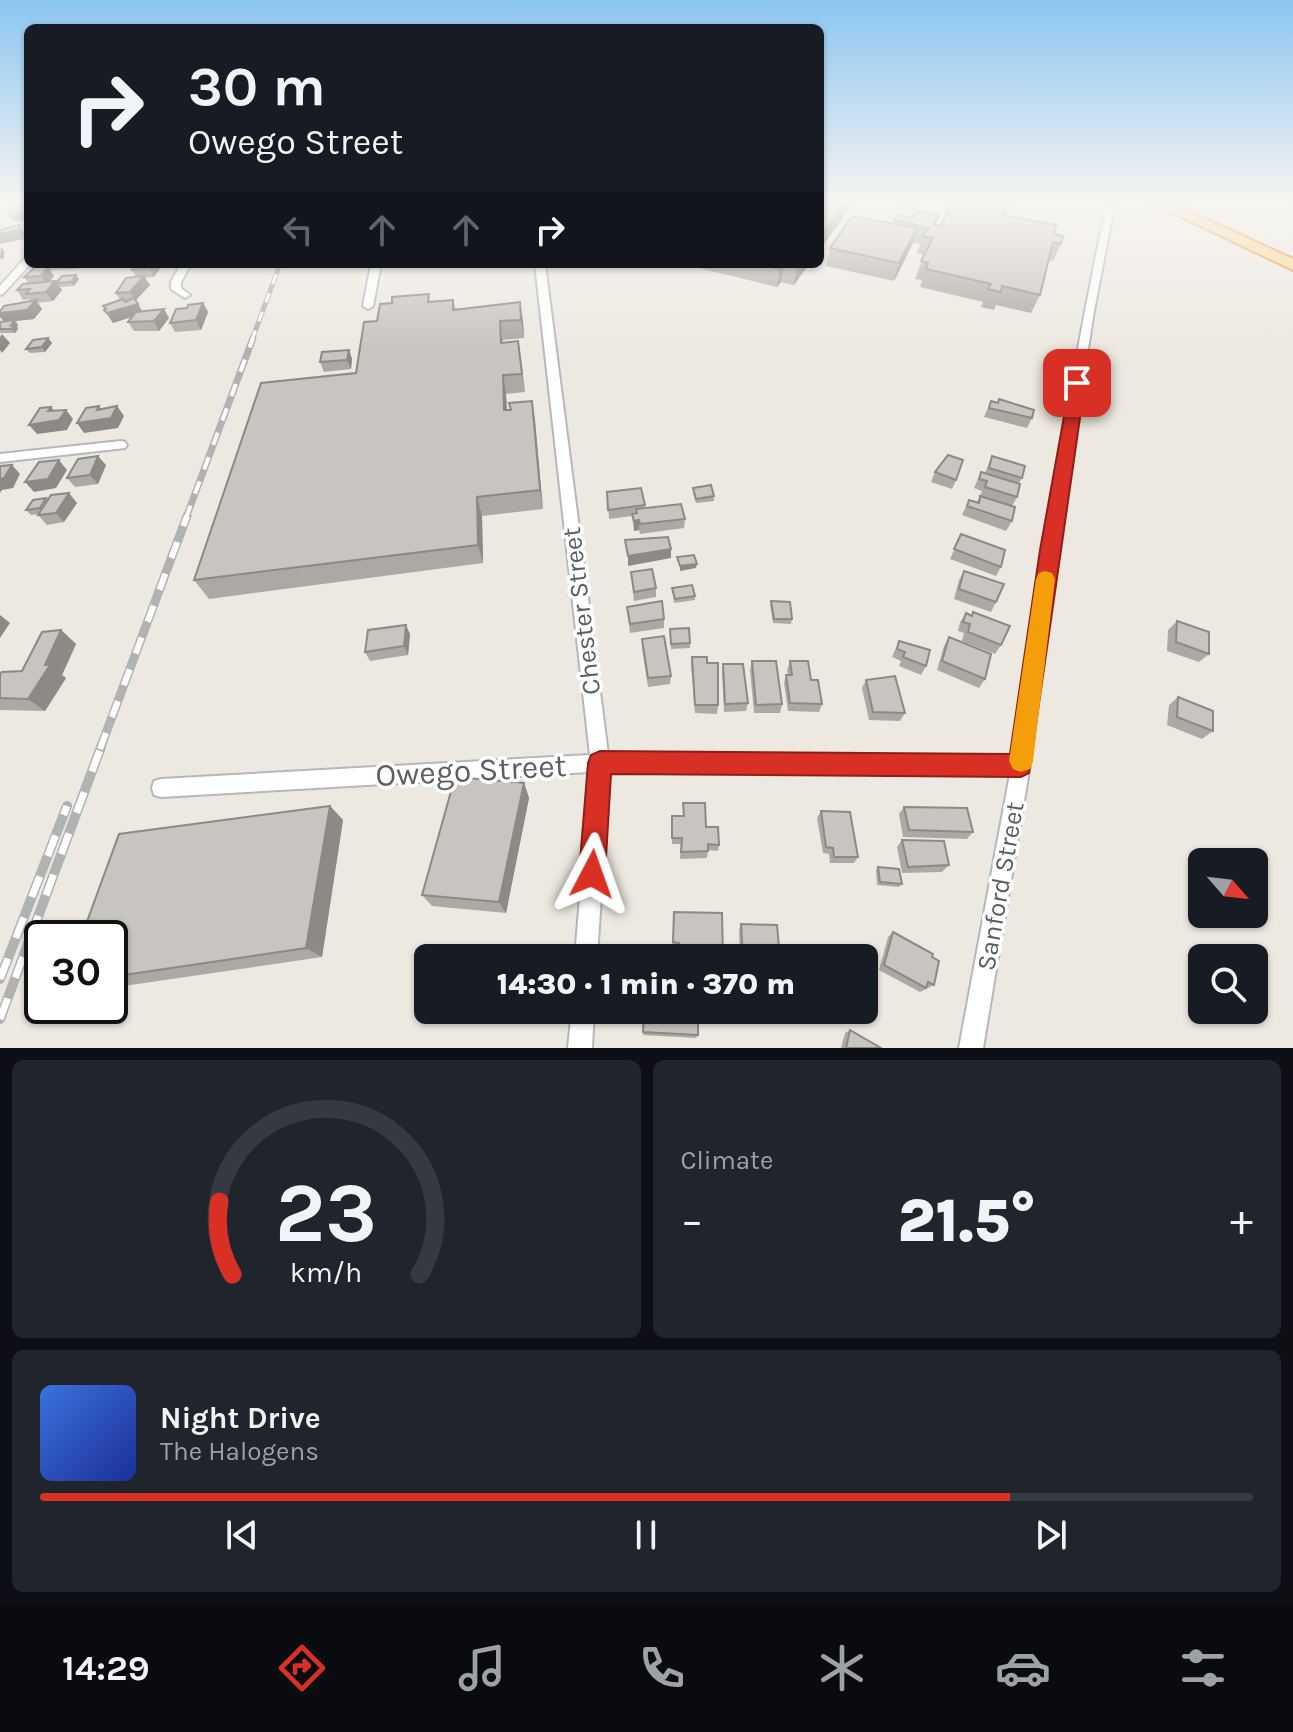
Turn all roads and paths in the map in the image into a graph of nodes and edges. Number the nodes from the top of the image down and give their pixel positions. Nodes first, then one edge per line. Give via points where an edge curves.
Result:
1 (1101, 251) edge
2 (1263, 251) edge
3 (24, 265) edge
4 (1293, 265) edge
5 (184, 268) edge
6 (375, 268) edge
7 (540, 268) edge
8 (0, 292) edge
9 (185, 295) dead end
10 (368, 306) dead end
11 (121, 445) dead end
12 (0, 458) edge
13 (600, 763) junction
14 (1021, 765) junction
15 (161, 788) dead end
16 (587, 944) edge
17 (582, 1024) edge
18 (580, 1048) edge
19 (971, 1048) edge

1 - 14 street, Sanford Street via 1049,550
2 - 4 highway
3 - 8 street
5 - 9 street via 176,289
6 - 10 street
7 - 13 street, Chester Street
11 - 12 street
13 - 14 street, Owego Street
13 - 15 street, Owego Street
13 - 16 street, Chester Street
14 - 19 street, Sanford Street
17 - 18 street

